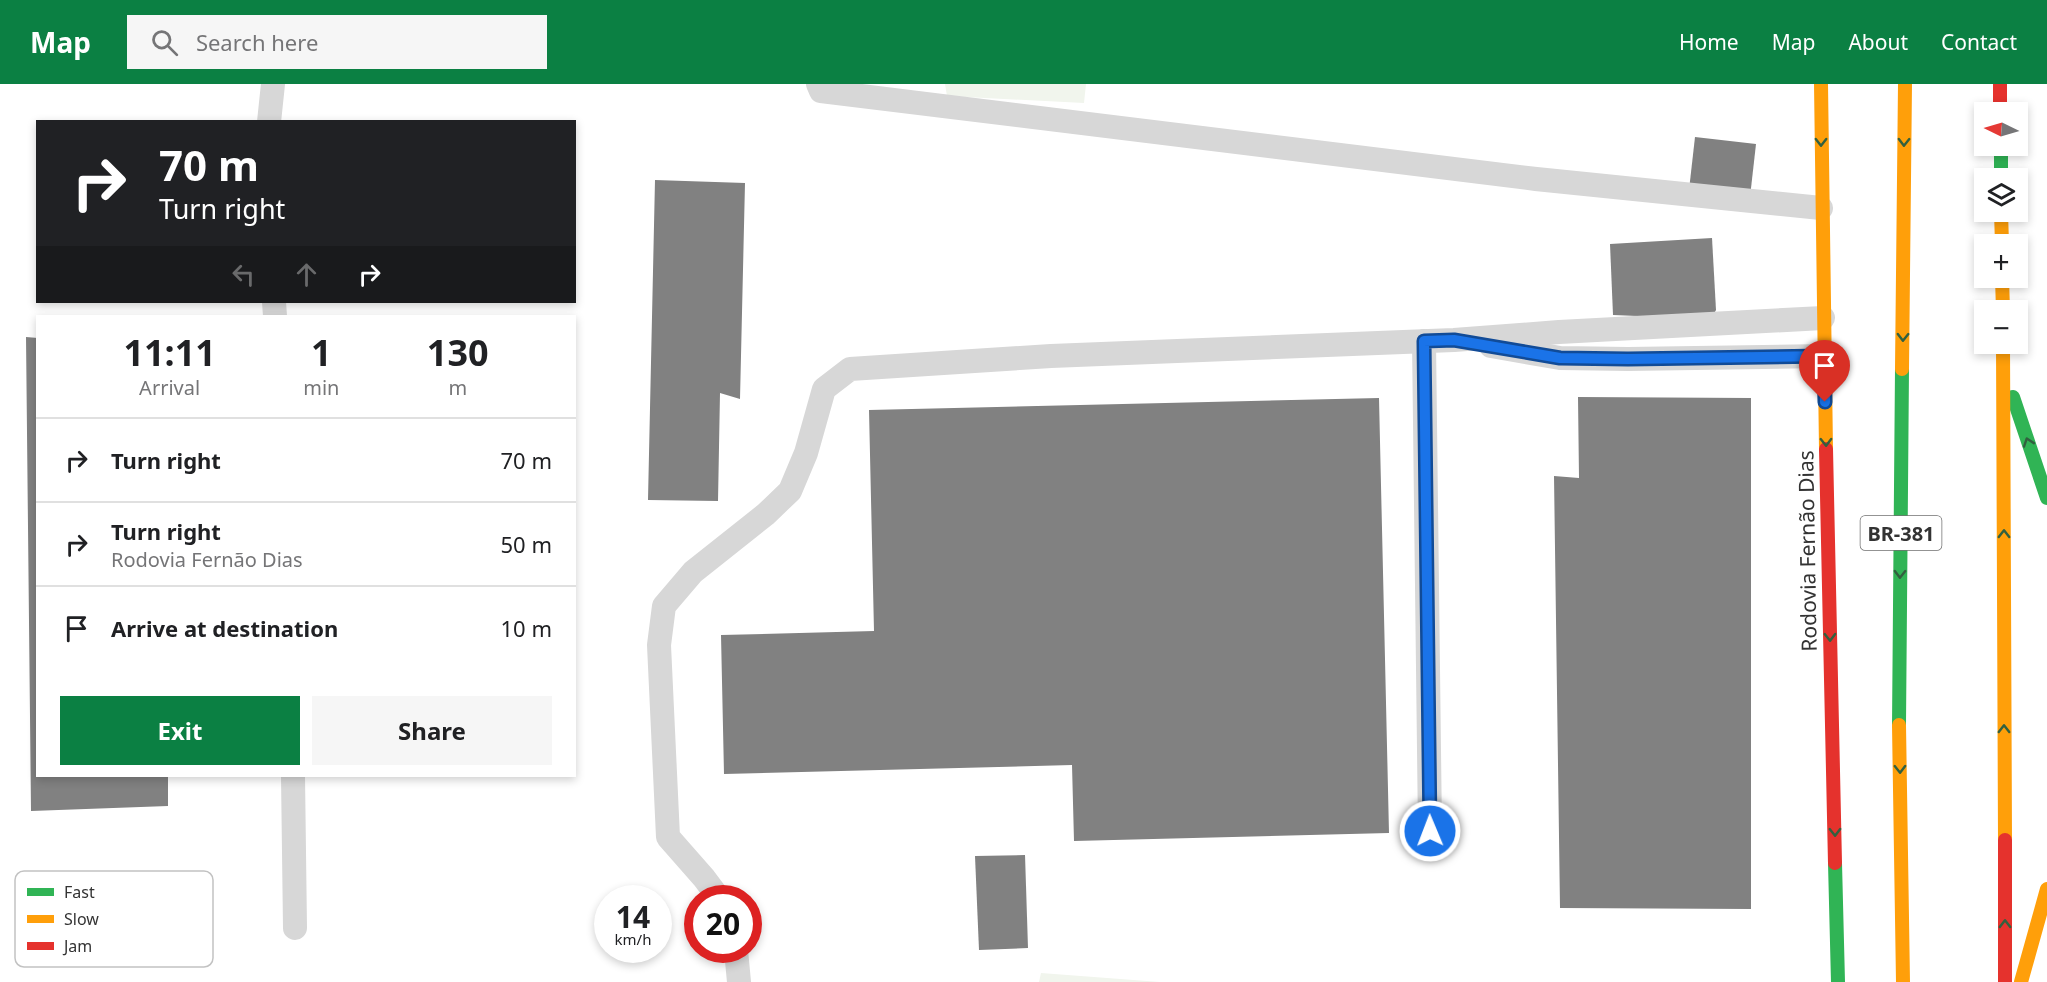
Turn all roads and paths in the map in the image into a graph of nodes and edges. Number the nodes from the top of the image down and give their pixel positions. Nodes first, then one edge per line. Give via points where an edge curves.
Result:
1 (273, 84) edge
2 (818, 84) edge
3 (1905, 84) edge
4 (2000, 84) edge
5 (1817, 91) edge
6 (2000, 102) edge
7 (269, 120) edge
8 (1821, 208) junction
9 (1823, 318) junction
10 (1454, 340) junction
11 (1424, 341) junction
12 (2003, 354) edge
13 (1824, 356) junction
14 (2004, 371) junction
15 (2047, 498) edge
16 (293, 777) edge
17 (1430, 831) dead end
18 (709, 885) edge
19 (2047, 889) edge
20 (296, 928) dead end
21 (737, 963) edge
22 (739, 982) edge
23 (1838, 982) edge
24 (1903, 982) edge
25 (2005, 982) edge
26 (2021, 982) edge

1 - 7 lane
2 - 8 lane via 821,91 1524,178
3 -> 24 main road, BR-381 via 1899,738
4 - 6 main road
5 -> 8 main road, Rodovia Fernão Dias
8 - 9 main road, Rodovia Fernão Dias
9 - 10 lane
9 - 13 main road, Rodovia Fernão Dias
10 - 11 lane
10 - 13 lane via 1560,358
11 - 17 lane
11 - 18 lane via 1052,356 850,369 824,389 806,453 790,491 693,572 664,606 659,645 668,837
12 - 14 main road
13 -> 23 main road, Rodovia Fernão Dias
15 -> 14 main road
25 -> 14 main road
16 - 20 lane
19 - 26 main road
21 - 22 lane

